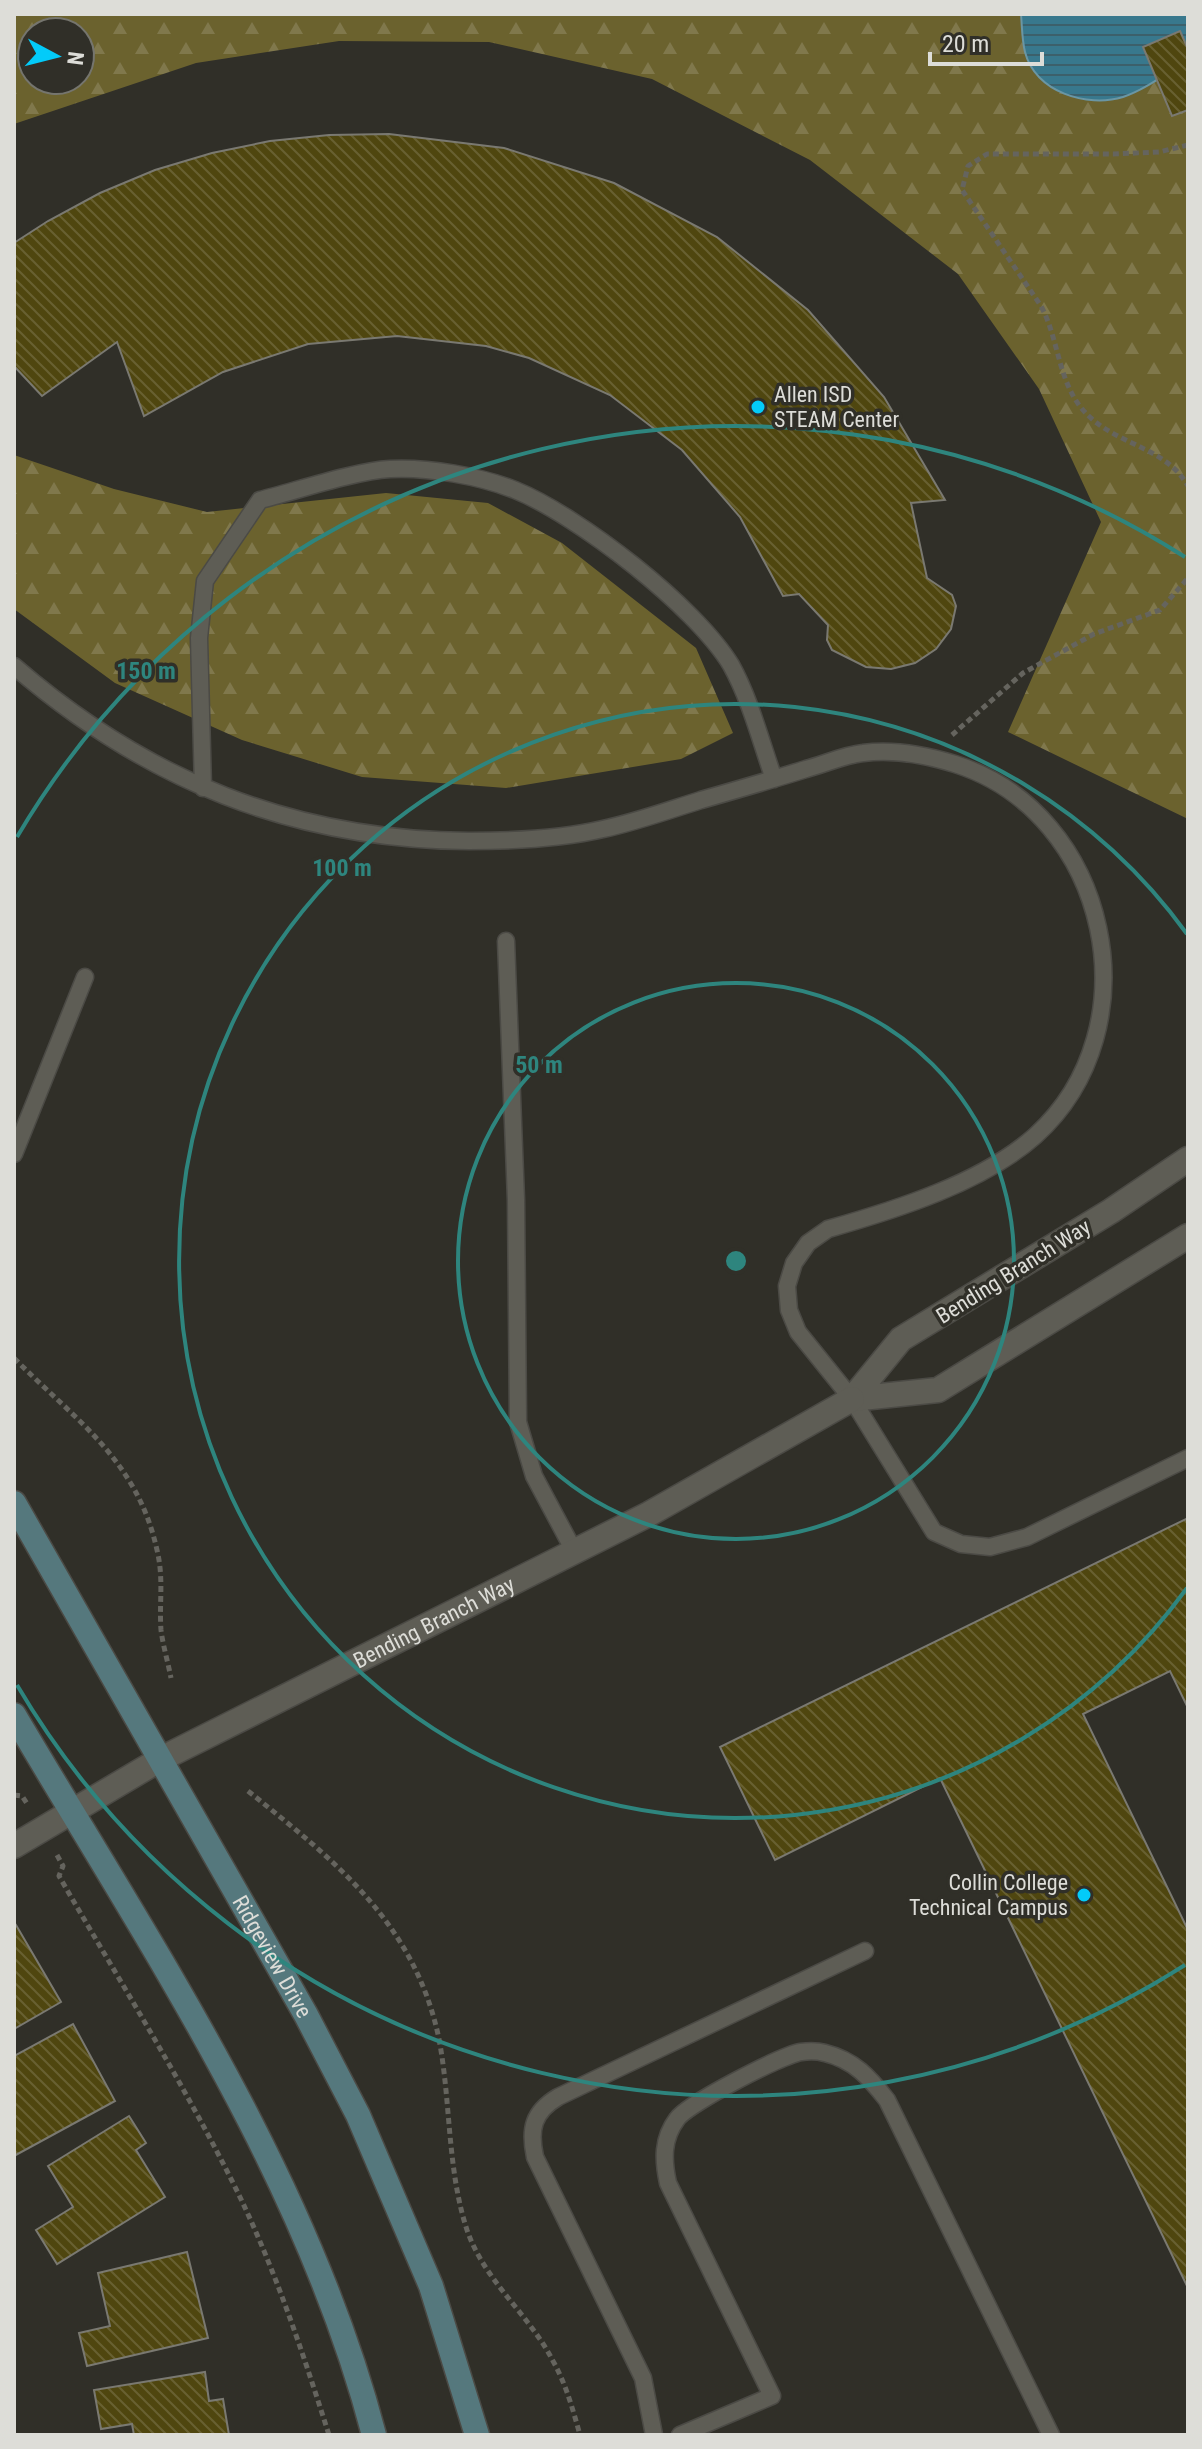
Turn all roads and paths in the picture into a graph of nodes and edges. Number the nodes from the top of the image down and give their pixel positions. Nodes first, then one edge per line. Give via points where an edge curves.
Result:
1 (1188, 145) edge
2 (1188, 486) edge
3 (1188, 578) edge
4 (14, 666) edge
5 (927, 756) junction
6 (774, 779) junction
7 (203, 788) junction
8 (506, 941) dead end
9 (85, 977) dead end
10 (14, 1154) edge
11 (1188, 1159) edge
12 (1188, 1236) edge
13 (14, 1358) edge
14 (852, 1399) junction
15 (1188, 1458) edge
16 (14, 1503) edge
17 (573, 1549) junction
18 (171, 1678) dead end
19 (14, 1715) edge
20 (159, 1760) junction
21 (248, 1791) dead end
22 (71, 1812) junction
23 (14, 1846) edge
24 (59, 1876) dead end
25 (865, 1951) dead end
26 (329, 2435) edge
27 (374, 2435) edge
28 (477, 2435) edge
29 (580, 2435) edge
30 (654, 2435) edge
31 (680, 2435) edge
32 (1051, 2435) edge

1 - 2 path via 1159,152 987,154 968,166 962,190 1050,323 1054,351 1079,404 1092,419 1171,465
3 - 5 path via 1160,610 1094,634 1023,673
4 - 7 lane via 85,721 168,773
5 - 6 lane via 862,753
5 - 14 lane via 959,765 1017,796 1063,843 1093,902 1102,936 1103,1008 1081,1076 1038,1134 977,1176 828,1229 808,1243 794,1263 787,1286 798,1332
6 - 7 lane via 602,830 512,841 419,841 335,831 247,807
6 - 7 lane via 731,667 706,632 649,579 574,524 515,490 453,475 389,469 260,500 205,581 199,638
8 - 17 lane via 518,1422 534,1476
9 - 10 lane
11 - 14 street, Bending Branch Way via 901,1339
12 - 14 street, Bending Branch Way via 938,1390
13 - 18 path via 95,1432 134,1487 158,1551 164,1587 161,1628
14 - 15 lane via 934,1532 961,1544 990,1547 1027,1537
14 - 17 street, Bending Branch Way via 649,1514
16 - 20 main road, Ridgeview Drive
17 - 20 street, Bending Branch Way
19 - 22 main road
20 - 22 street, Bending Branch Way
20 - 28 main road, Ridgeview Drive via 358,2115 431,2286
21 - 29 path via 370,1897 403,1946 426,1994 439,2039 467,2230 485,2270 553,2361
22 - 23 street, Bending Branch Way
22 - 27 main road via 270,2158 342,2333
24 - 26 path via 240,2198 275,2277
25 - 30 lane via 558,2097 543,2106 533,2122 535,2157 643,2378
31 - 32 lane via 772,2396 668,2183 663,2160 667,2137 678,2117 695,2103 799,2052 823,2052 868,2075 887,2100

